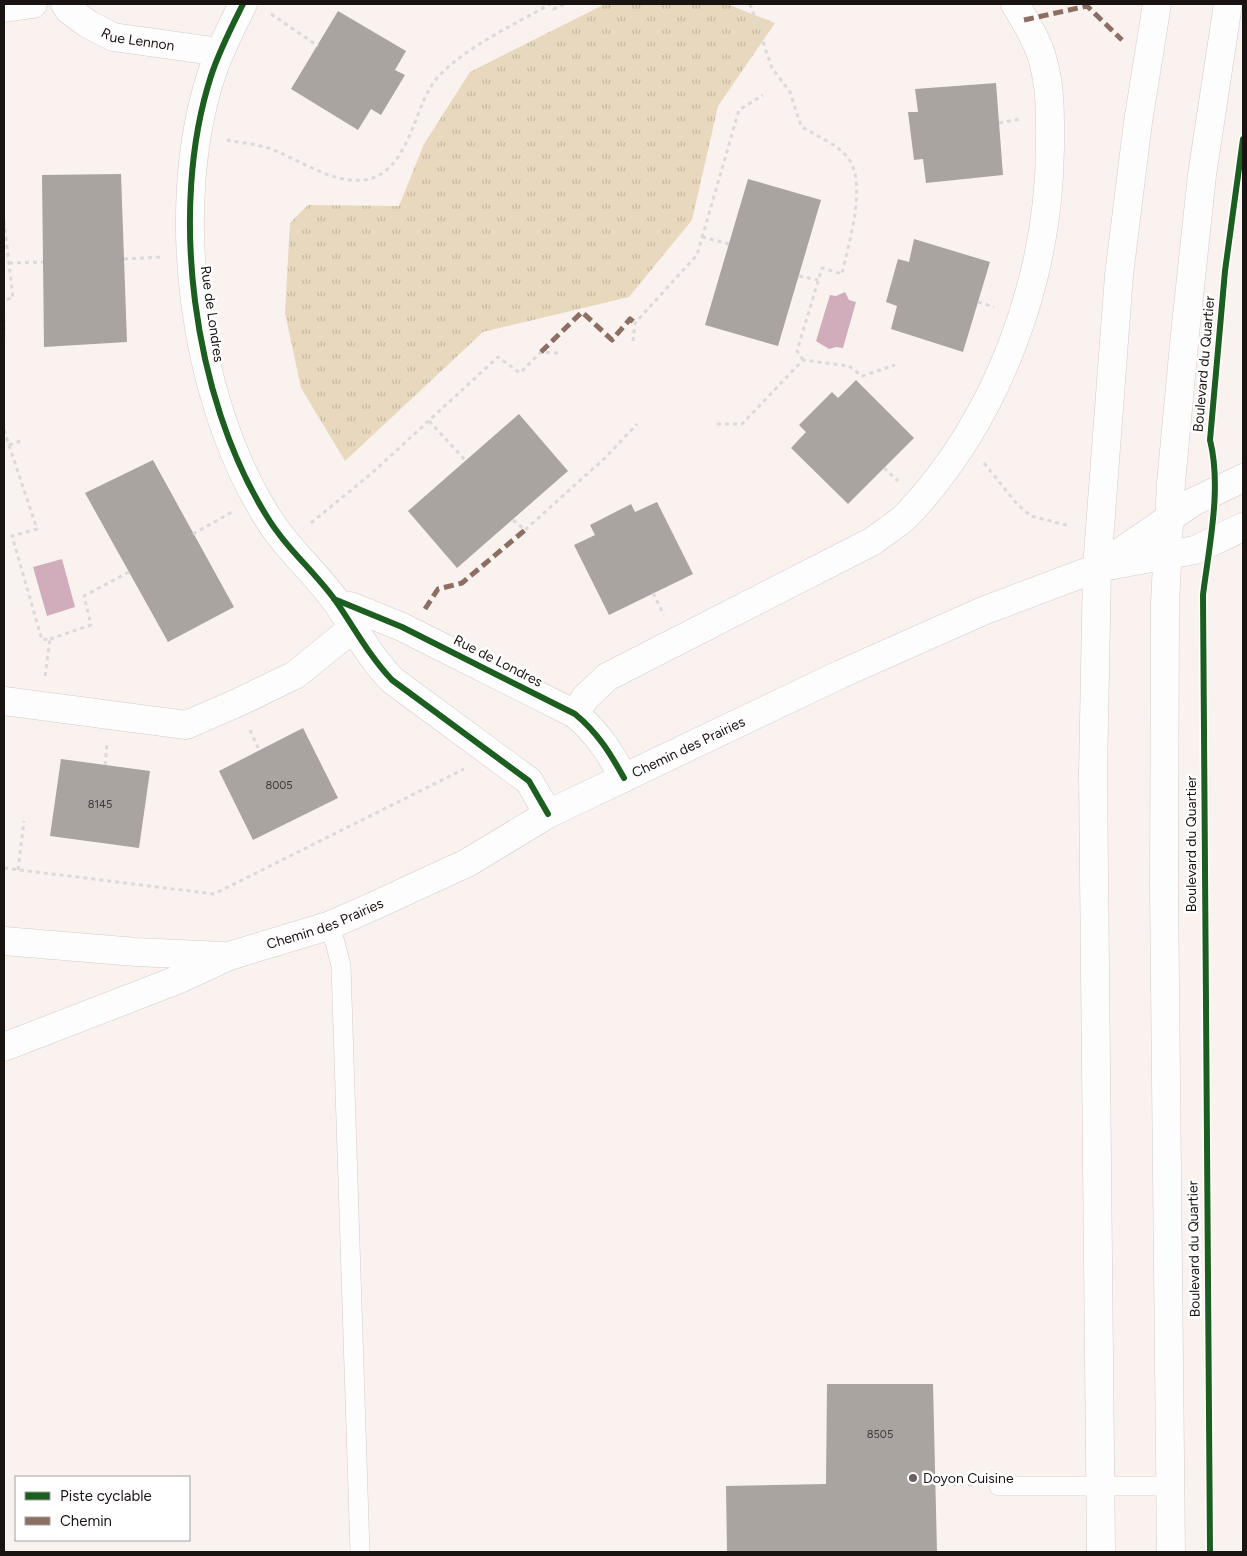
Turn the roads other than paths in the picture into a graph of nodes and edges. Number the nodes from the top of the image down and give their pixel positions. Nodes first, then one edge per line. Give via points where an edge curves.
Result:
1 (33, 4) edge
2 (65, 4) edge
3 (243, 4) edge
4 (1015, 4) edge
5 (1157, 4) edge
6 (1228, 4) edge
7 (4, 8) edge
8 (220, 52) junction
9 (1243, 478) edge
10 (1169, 518) junction
11 (1243, 527) edge
12 (1168, 555) junction
13 (1097, 568) junction
14 (360, 621) junction
15 (4, 700) edge
16 (575, 714) junction
17 (624, 778) junction
18 (548, 814) junction
19 (328, 926) junction
20 (4, 941) edge
21 (229, 956) junction
22 (4, 1047) edge
23 (999, 1486) road end
24 (1100, 1486) junction
25 (1170, 1486) junction
26 (360, 1552) edge
27 (1100, 1552) edge
28 (1171, 1552) edge

1 - 7 street
2 - 8 street, Rue Lennon via 88,24 113,38
3 - 8 street, Rue de Londres
4 - 16 street via 1043,59 1049,84 1050,181 1038,261 1022,315 1005,363 960,446 908,514 872,540 608,677 585,698
5 - 13 street via 1121,258
6 - 10 street, Boulevard du Quartier via 1202,175
8 - 14 street, Rue de Londres via 210,78 200,126 190,208 195,301 202,348 218,409 256,498 286,545 334,599
9 - 10 street, Chemin des Prairies
10 - 12 street, Boulevard du Quartier
10 - 13 street, Chemin des Prairies
11 - 12 street, Chemin des Prairies via 1195,550
12 - 13 street, Chemin des Prairies
12 - 25 street, Boulevard du Quartier via 1163,783
13 - 17 street, Chemin des Prairies via 992,607 886,653
13 - 24 street via 1093,774
14 - 15 street via 295,675 186,725
14 - 16 street, Rue de Londres via 402,626
14 - 18 street, Rue de Londres via 376,663 392,680 529,781
16 - 17 street, Rue de Londres via 595,732
17 - 18 street, Chemin des Prairies
18 - 19 street, Chemin des Prairies via 467,863
19 - 21 street, Chemin des Prairies
19 - 26 lane via 341,966
20 - 21 street, Chemin des Prairies
21 - 22 street, Chemin des Prairies via 177,980
23 - 24 lane
24 - 25 lane
24 - 27 street
25 - 28 street, Boulevard du Quartier

